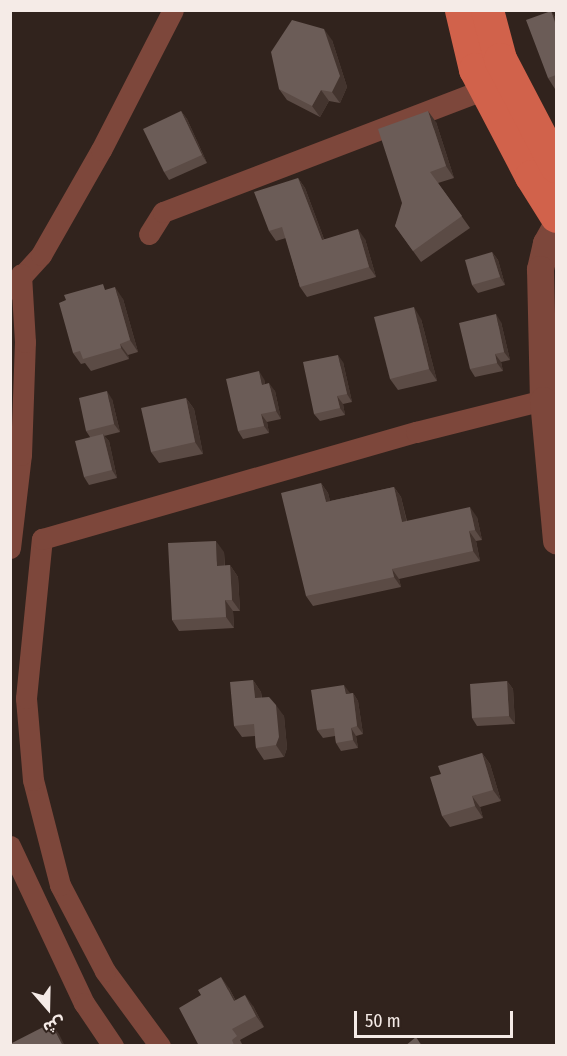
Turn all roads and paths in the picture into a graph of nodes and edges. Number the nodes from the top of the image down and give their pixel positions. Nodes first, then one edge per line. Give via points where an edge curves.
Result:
1 (173, 10) edge
2 (461, 10) edge
3 (487, 10) edge
4 (485, 89) junction
5 (550, 167) edge
6 (556, 216) edge
7 (556, 225) edge
8 (150, 234) dead end
9 (16, 281) edge
10 (543, 400) junction
11 (556, 522) edge
12 (10, 548) edge
13 (10, 846) edge
14 (113, 1046) edge
15 (160, 1046) edge

1 - 9 street via 41,255
2 - 4 main road via 475,69
3 - 5 main road via 500,60
4 - 5 main road
4 - 8 street via 163,212
5 - 6 main road
7 - 10 street via 546,243 540,269
9 - 12 street via 26,342 21,455
10 - 11 street
10 - 15 street via 416,432 42,539 26,698 33,780 60,885 105,971
13 - 14 street via 84,1003

